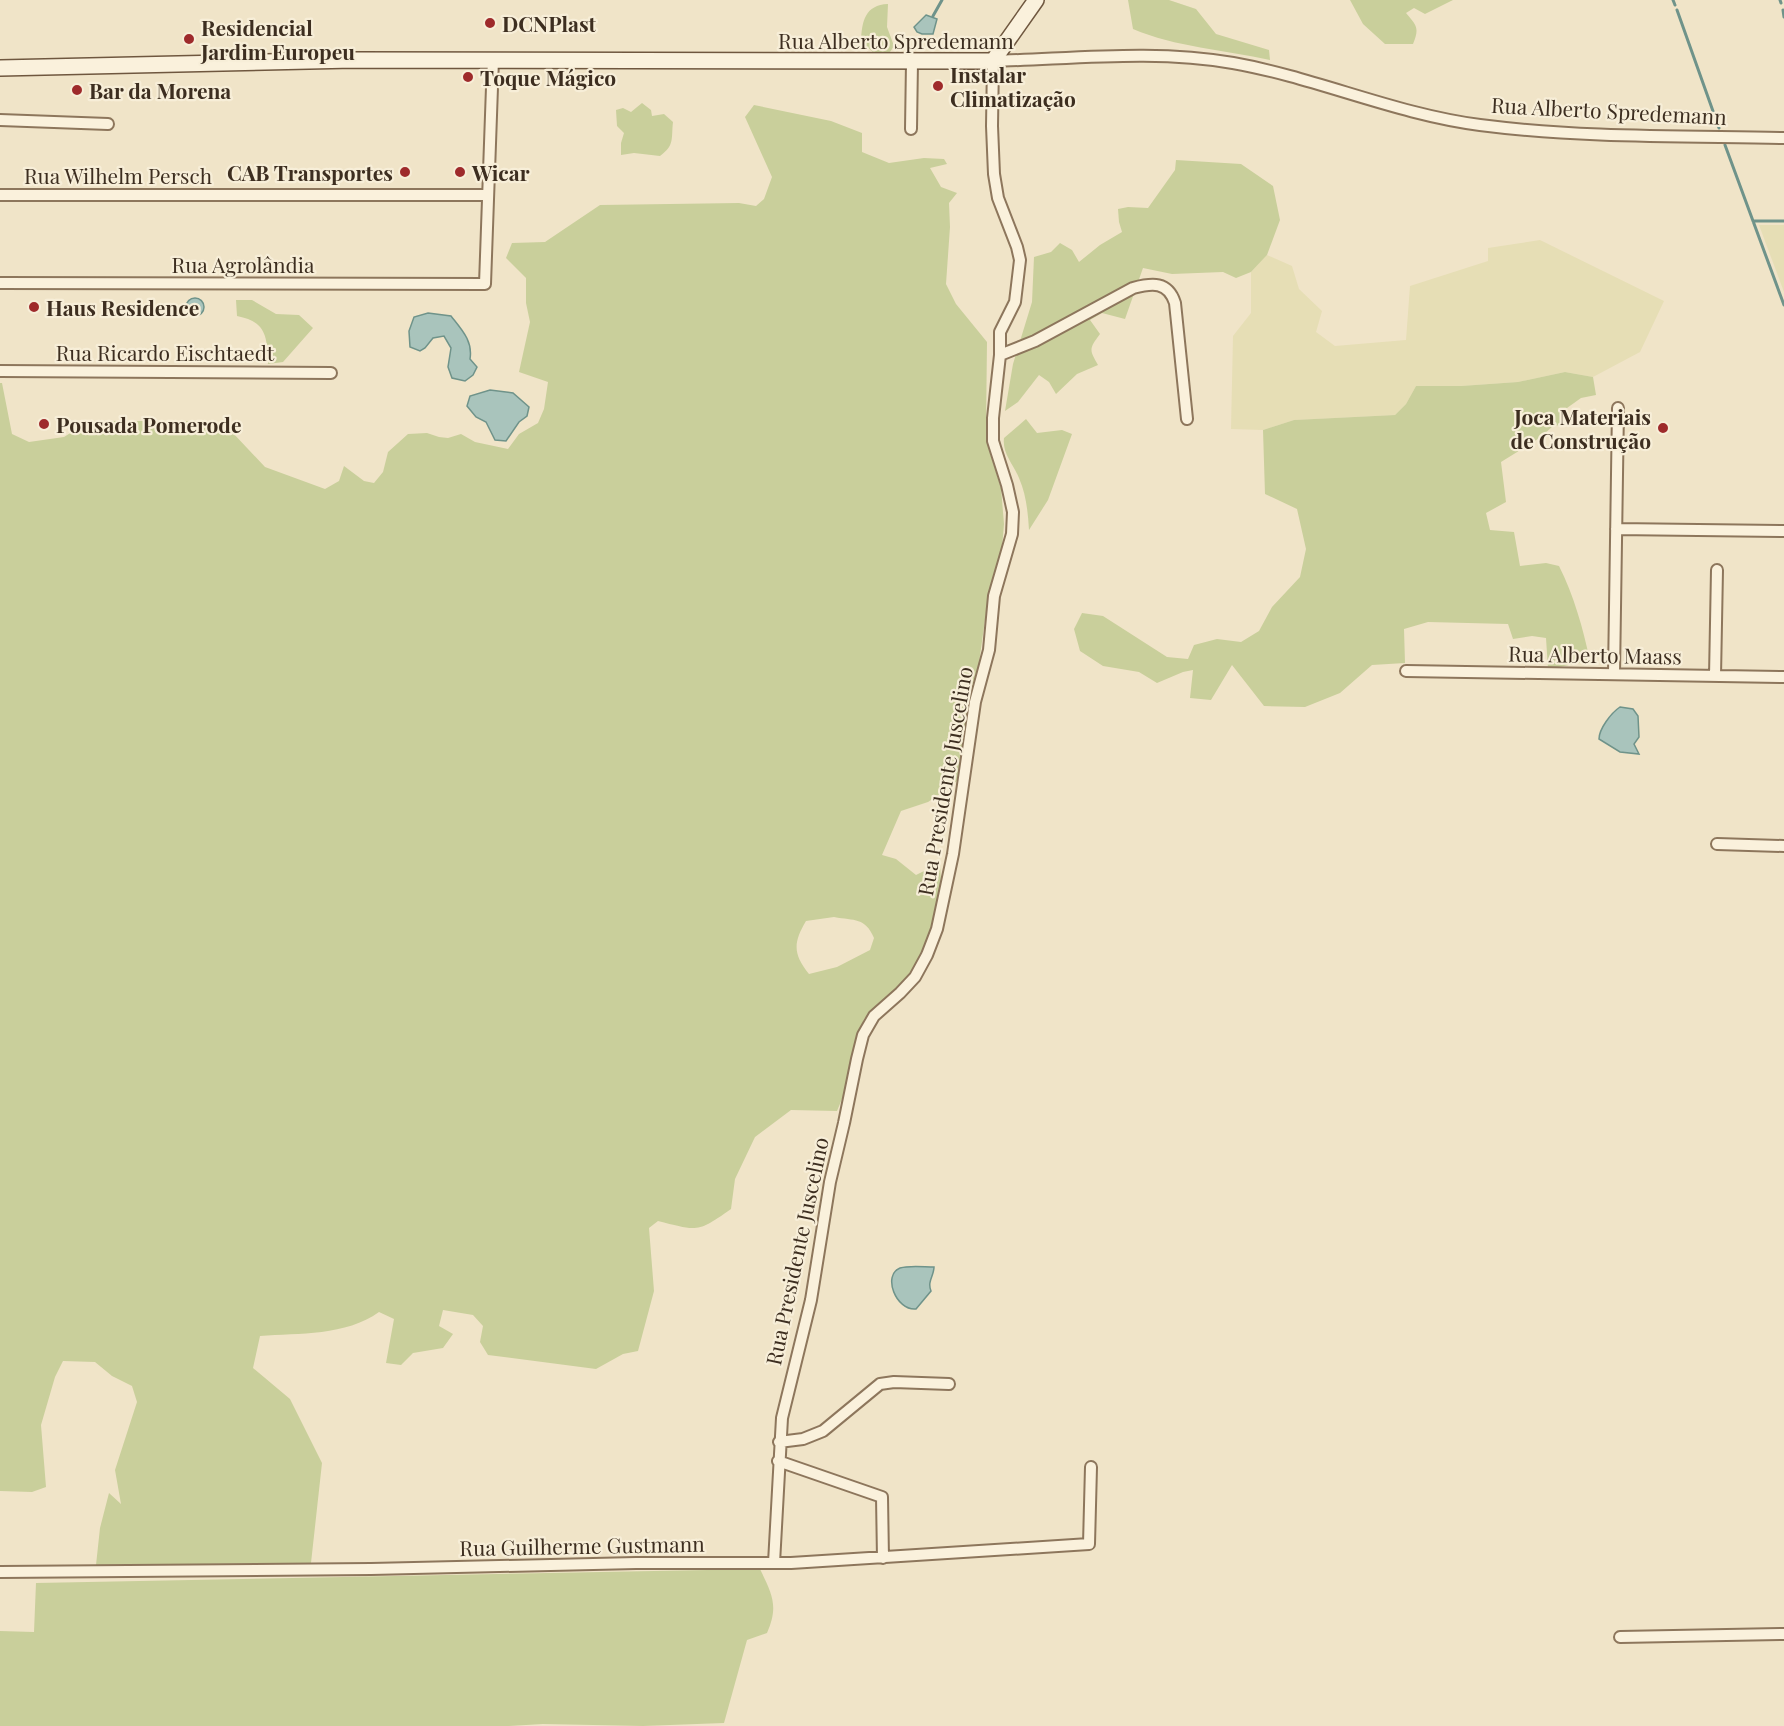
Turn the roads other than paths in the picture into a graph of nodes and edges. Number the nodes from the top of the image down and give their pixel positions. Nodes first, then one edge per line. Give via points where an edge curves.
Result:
1 (1036, 0) edge
2 (493, 59) junction
3 (993, 61) junction
4 (912, 62) junction
5 (0, 68) edge
6 (0, 120) edge
7 (108, 124) dead end
8 (911, 129) dead end
9 (1784, 138) edge
10 (0, 195) edge
11 (488, 195) junction
12 (0, 283) edge
13 (1000, 355) junction
14 (0, 370) edge
15 (330, 373) dead end
16 (1618, 408) dead end
17 (1187, 419) dead end
18 (1616, 529) junction
19 (1784, 531) edge
20 (1717, 570) dead end
21 (1406, 671) dead end
22 (1614, 674) junction
23 (1715, 676) junction
24 (1784, 677) edge
25 (1717, 844) dead end
26 (1784, 846) edge
27 (949, 1384) dead end
28 (779, 1442) junction
29 (778, 1461) junction
30 (1090, 1467) dead end
31 (883, 1558) junction
32 (774, 1563) junction
33 (0, 1572) edge
34 (1784, 1634) edge
35 (1620, 1637) dead end

1 - 3 street
2 - 4 street, Rua Alberto Spredemann
2 - 5 street, Rua Alberto Spredemann
2 - 11 street
3 - 4 street, Rua Alberto Spredemann
3 - 9 street, Rua Alberto Spredemann via 1149,56 1208,59 1259,68 1478,125 1594,134
3 - 13 street, Rua Presidente Juscelino via 994,174 998,198 1020,260 1015,302 1000,332
4 - 8 street
6 - 7 street
10 - 11 street, Rua Wilhelm Persch
11 - 12 street, Rua Agrolândia via 485,284
13 - 17 street via 1035,341 1133,288 1165,287 1174,303
13 - 28 street, Rua Presidente Juscelino via 993,441 1013,512 1012,534 994,596 989,650 975,702 945,897 938,929 915,977 874,1017 863,1035
14 - 15 street, Rua Ricardo Eischtaedt
16 - 18 street
18 - 19 street
18 - 22 street
20 - 23 street
21 - 22 street, Rua Alberto Maass
22 - 23 street, Rua Alberto Maass
23 - 24 street, Rua Alberto Maass
25 - 26 street
27 - 28 street via 880,1384 823,1431
28 - 29 street, Rua Presidente Juscelino
29 - 31 street via 882,1497
29 - 32 street, Rua Presidente Juscelino
30 - 31 street, Rua Guilherme Gustmann via 1089,1544
31 - 32 street, Rua Guilherme Gustmann
32 - 33 street, Rua Guilherme Gustmann
34 - 35 street

